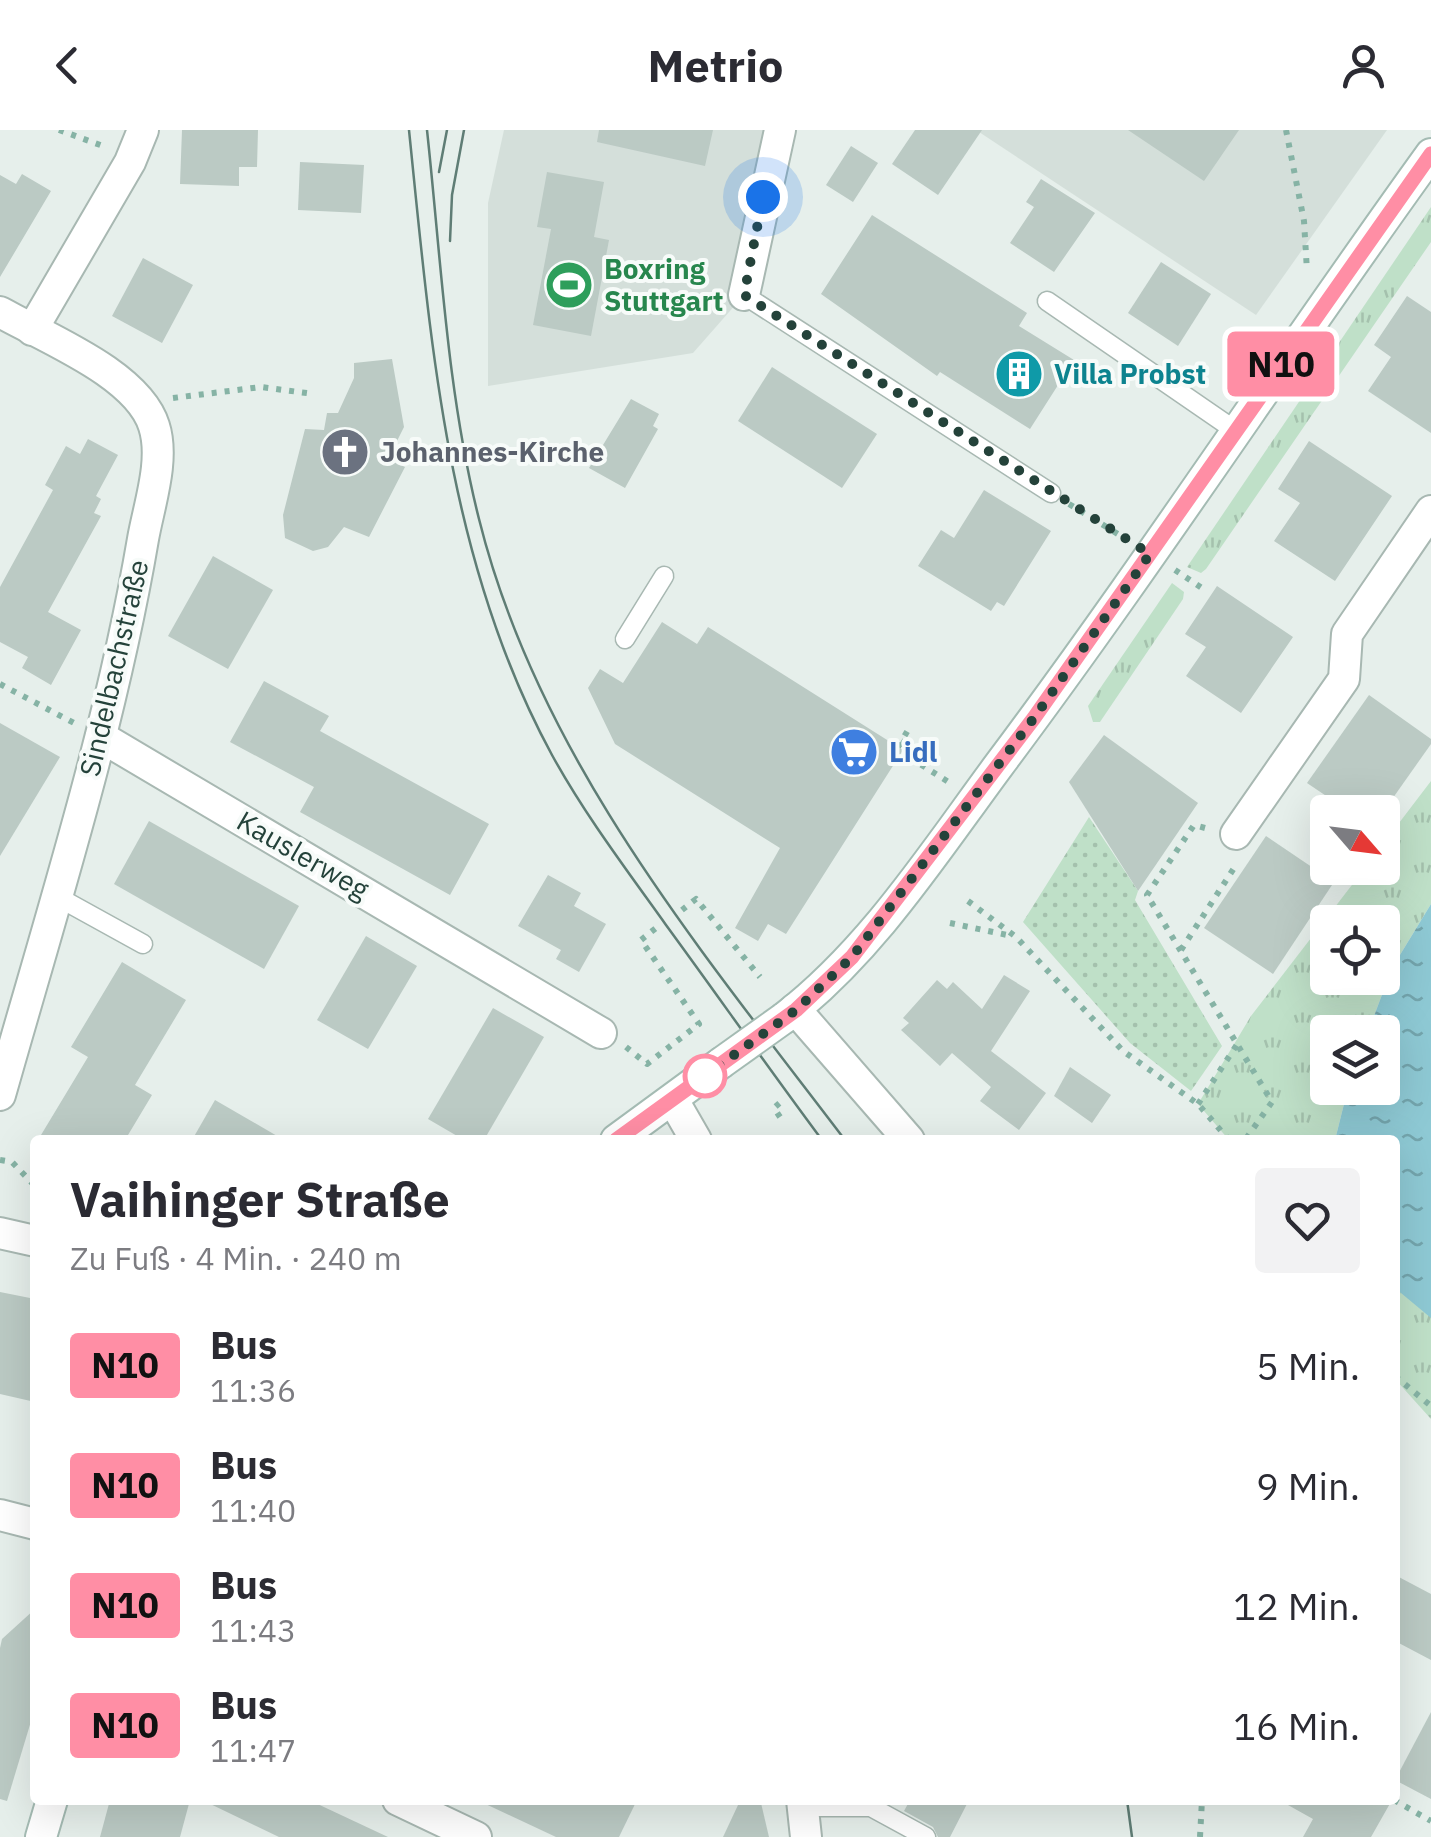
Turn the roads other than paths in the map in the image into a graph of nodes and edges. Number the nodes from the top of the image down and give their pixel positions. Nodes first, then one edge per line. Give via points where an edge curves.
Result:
1 (143, 130) edge
2 (780, 130) edge
3 (1431, 154) edge
4 (744, 295) joint
5 (1047, 301) dead end
6 (0, 312) edge
7 (32, 330) junction
8 (1236, 430) junction
9 (1051, 493) road end
10 (1431, 511) edge
11 (664, 576) dead end
12 (625, 639) dead end
13 (101, 737) junction
14 (1236, 834) road end
15 (56, 896) junction
16 (143, 944) dead end
17 (790, 1014) junction
18 (10, 1016) edge
19 (602, 1032) dead end
20 (0, 1095) edge
21 (674, 1100) junction
22 (623, 1135) edge
23 (693, 1135) edge
24 (903, 1135) edge
25 (0, 1233) edge
26 (30, 1240) edge
27 (51, 1805) edge
28 (409, 1805) edge
29 (804, 1815) edge
30 (41, 1837) edge
31 (476, 1837) edge
32 (926, 1837) edge

1 - 7 street
2 - 4 street
3 - 8 street
4 - 9 lane
5 - 8 lane
6 - 7 street
7 - 13 street, Sindelbachstraße via 126,384 155,428 157,460 132,605
8 - 17 street via 974,798 852,957
10 - 14 street via 1348,634 1344,679
11 - 12 lane
13 - 15 street, Sindelbachstraße
13 - 19 street, Kauslerweg
15 - 16 lane
15 - 18 street, Sindelbachstraße
17 - 21 street, bridge
17 - 24 street
18 - 20 street, Sindelbachstraße
21 - 22 street
21 - 23 street
25 - 26 street
27 - 30 street
28 - 31 street
29 - 32 lane via 871,1807

